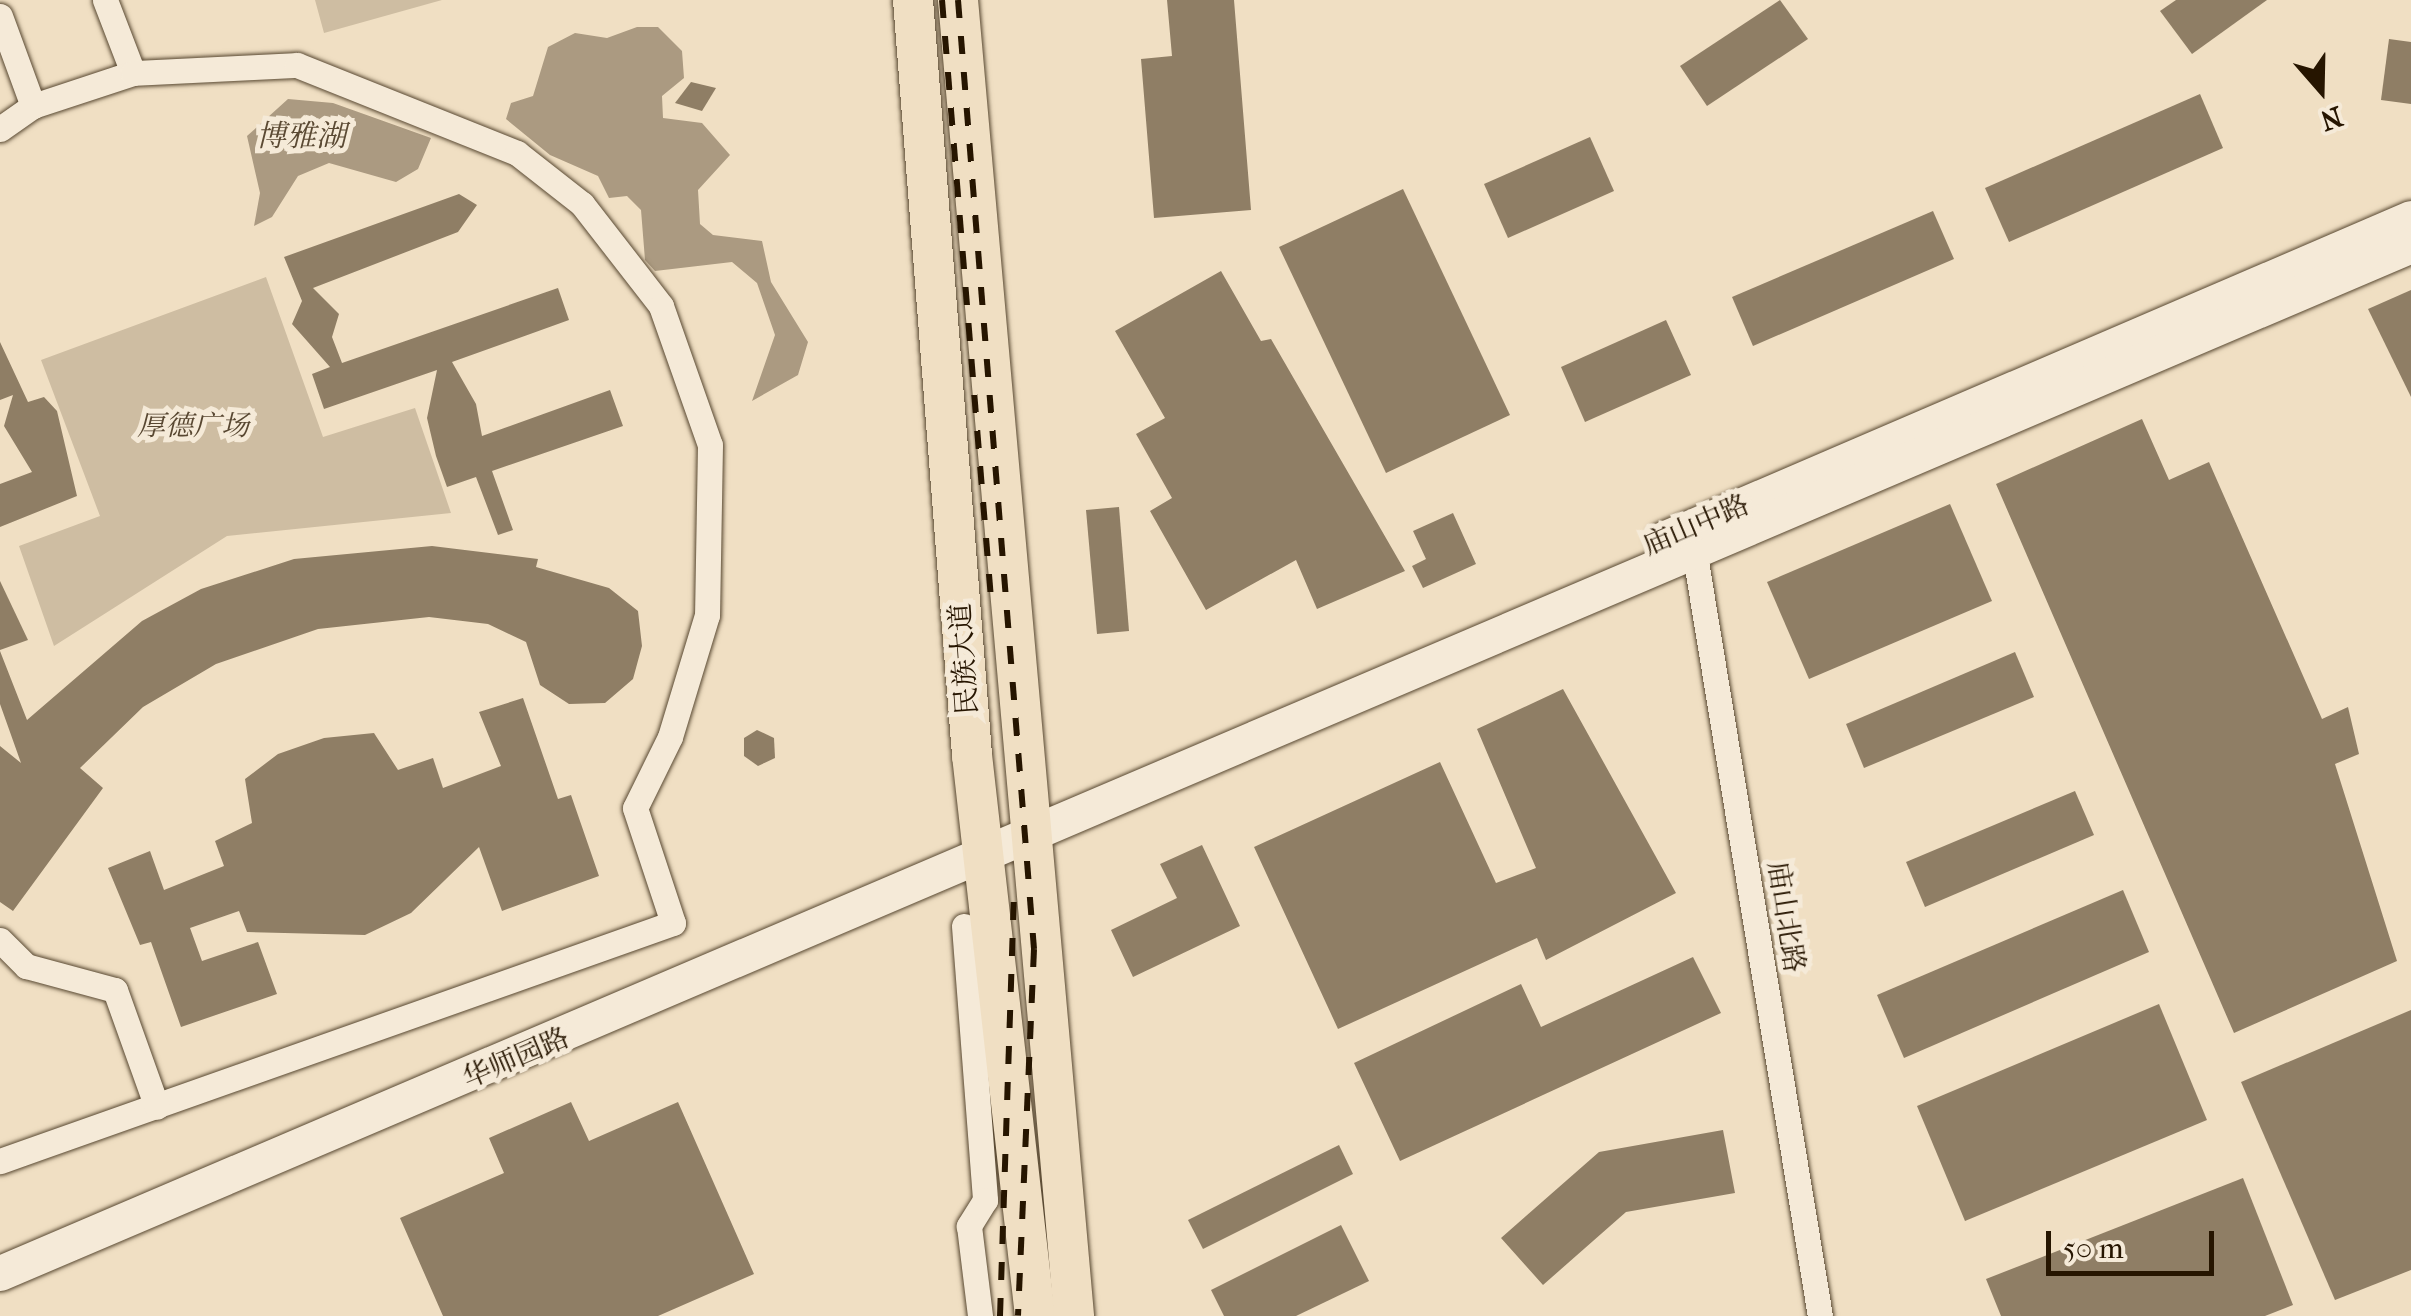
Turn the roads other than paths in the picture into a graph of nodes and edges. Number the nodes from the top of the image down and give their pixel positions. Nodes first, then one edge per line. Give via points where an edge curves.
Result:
1 (105, 0) edge
2 (913, 0) edge
3 (958, 0) edge
4 (0, 16) edge
5 (133, 73) junction
6 (33, 106) junction
7 (0, 129) edge
8 (2411, 218) edge
9 (2411, 245) edge
10 (1693, 540) junction
11 (1028, 823) junction
12 (986, 847) junction
13 (964, 926) dead end
14 (0, 940) edge
15 (157, 1107) junction
16 (0, 1161) edge
17 (12, 1268) edge
18 (0, 1289) edge
19 (980, 1316) edge
20 (1035, 1316) edge
21 (1074, 1316) edge
22 (1820, 1316) edge

1 - 5 street
2 - 12 main road, 民族大道
3 - 11 main road, 民族大道
4 - 6 street
5 - 6 street
5 - 15 street via 297,65 517,154 582,204 661,306 710,445 707,615 670,737 635,808 673,924
6 - 7 street
8 - 10 street, 庙山中路
9 - 10 street, 庙山中路
10 - 11 street, 庙山中路
10 - 22 street, 庙山北路
11 - 12 street, 华师园路
11 - 21 main road, 民族大道
12 - 17 street, 华师园路
12 - 20 main road, 民族大道
13 - 19 street via 985,1200 969,1226
14 - 15 street via 26,966 115,990
15 - 16 street
17 - 18 street

